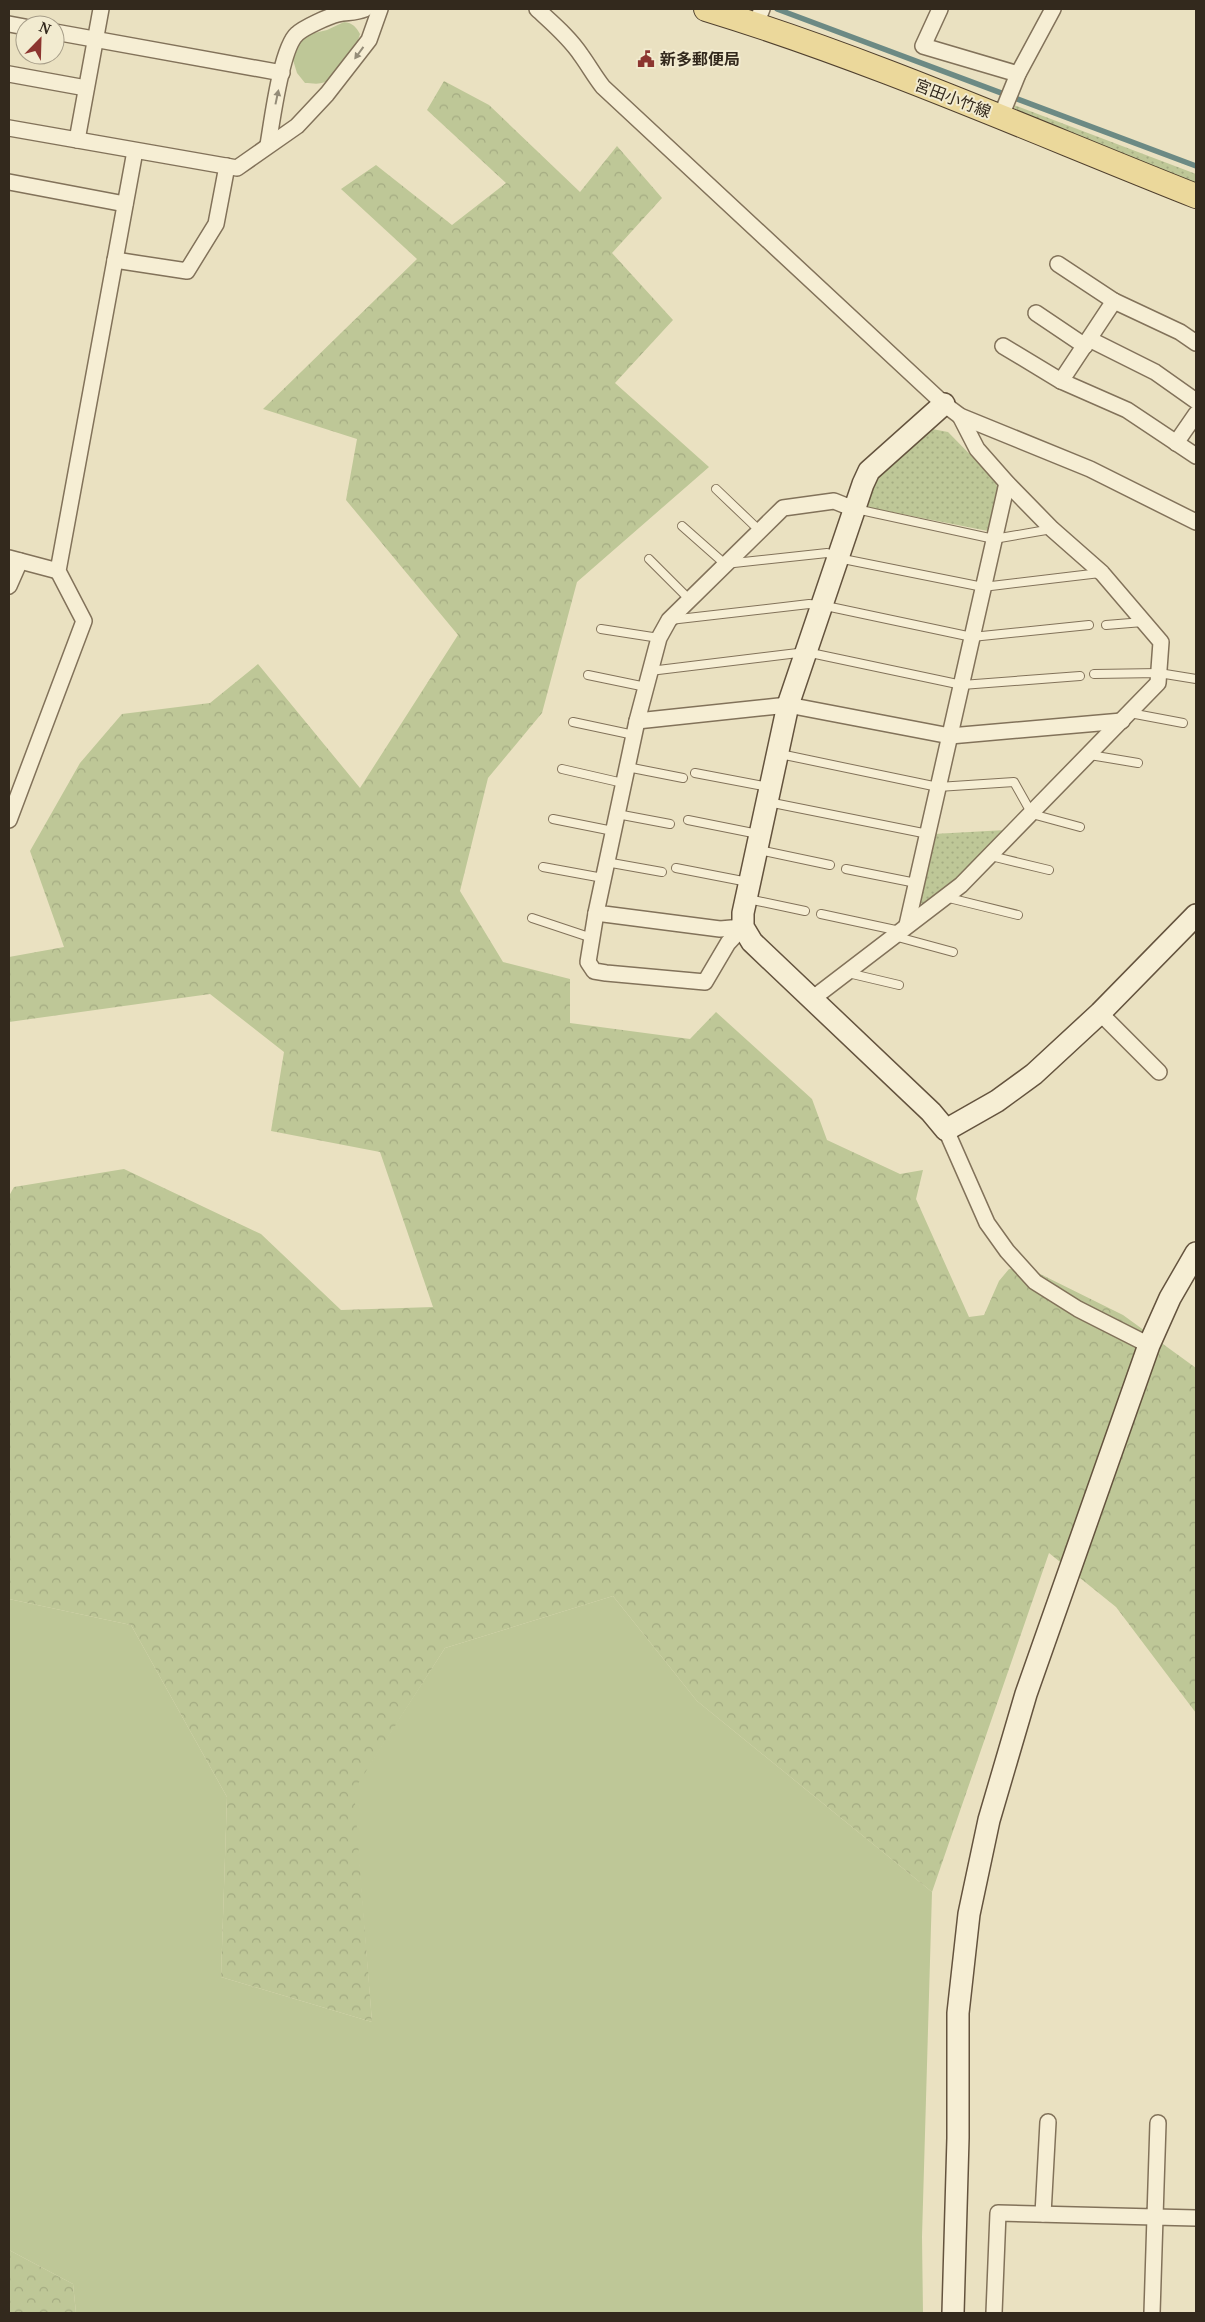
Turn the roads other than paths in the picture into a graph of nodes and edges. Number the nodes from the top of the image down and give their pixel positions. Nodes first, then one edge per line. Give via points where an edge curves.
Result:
1 (101, 9) edge
2 (364, 9) edge
3 (380, 9) edge
4 (537, 9) edge
5 (706, 9) edge
6 (940, 9) edge
7 (1053, 9) edge
8 (336, 11) edge
9 (760, 15) edge
10 (65, 34) edge
11 (95, 40) junction
12 (282, 73) junction
13 (9, 74) edge
14 (1017, 79) junction
15 (86, 88) junction
16 (1004, 109) junction
17 (9, 128) edge
18 (77, 140) junction
19 (268, 145) junction
20 (135, 151) junction
21 (227, 166) junction
22 (9, 182) edge
23 (1196, 196) edge
24 (125, 204) junction
25 (115, 260) junction
26 (1058, 264) dead end
27 (1114, 301) junction
28 (1036, 313) dead end
29 (1087, 343) junction
30 (1196, 343) edge
31 (1003, 346) dead end
32 (1062, 381) junction
33 (1196, 401) edge
34 (952, 410) junction
35 (1196, 414) edge
36 (1176, 443) junction
37 (1196, 456) edge
38 (1008, 483) junction
39 (716, 489) dead end
40 (854, 509) junction
41 (1196, 522) edge
42 (682, 526) dead end
43 (1052, 529) junction
44 (760, 531) junction
45 (994, 539) junction
46 (649, 558) dead end
47 (838, 558) junction
48 (14, 560) edge
49 (725, 564) junction
50 (58, 571) junction
51 (1102, 573) junction
52 (9, 586) edge
53 (983, 587) junction
54 (690, 600) junction
55 (821, 605) junction
56 (669, 620) junction
57 (1143, 622) junction
58 (1089, 625) dead end
59 (1106, 625) dead end
60 (601, 629) dead end
61 (972, 637) junction
62 (660, 638) junction
63 (806, 652) junction
64 (650, 671) junction
65 (1159, 672) junction
66 (1094, 674) dead end
67 (588, 675) dead end
68 (1080, 676) dead end
69 (1196, 679) edge
70 (962, 685) junction
71 (646, 687) junction
72 (788, 705) junction
73 (1126, 717) junction
74 (573, 722) dead end
75 (1183, 723) dead end
76 (635, 728) junction
77 (950, 736) junction
78 (778, 753) junction
79 (1090, 755) junction
80 (1138, 763) dead end
81 (627, 767) junction
82 (562, 769) dead end
83 (695, 773) dead end
84 (682, 778) dead end
85 (624, 783) junction
86 (938, 787) junction
87 (769, 795) junction
88 (617, 814) junction
89 (1032, 814) junction
90 (553, 819) dead end
91 (9, 820) edge
92 (688, 820) dead end
93 (670, 824) dead end
94 (1080, 827) dead end
95 (613, 830) junction
96 (928, 834) junction
97 (759, 842) junction
98 (990, 856) junction
99 (606, 862) junction
100 (830, 865) dead end
101 (543, 867) dead end
102 (676, 868) dead end
103 (846, 869) dead end
104 (1049, 870) dead end
105 (662, 872) dead end
106 (603, 878) junction
107 (916, 883) junction
108 (748, 891) junction
109 (945, 897) junction
110 (805, 911) dead end
111 (596, 913) junction
112 (821, 914) dead end
113 (1018, 915) dead end
114 (532, 918) dead end
115 (1195, 919) edge
116 (743, 927) junction
117 (900, 931) junction
118 (592, 938) junction
119 (952, 952) dead end
120 (846, 972) junction
121 (899, 985) dead end
122 (812, 999) junction
123 (1100, 1013) junction
124 (1159, 1072) dead end
125 (946, 1130) junction
126 (1196, 1253) edge
127 (1149, 1345) junction
128 (1048, 2122) dead end
129 (1158, 2123) dead end
130 (1043, 2214) junction
131 (1155, 2218) junction
132 (1196, 2218) edge
133 (953, 2313) edge
134 (994, 2313) edge
135 (1152, 2313) edge

1 - 11 street
2 - 8 street via 354,13
3 -> 19 street via 368,40 346,72 297,126
4 - 34 street via 575,48 603,88
5 - 9 main road, 宮田小竹線
6 - 14 street via 923,46
7 - 14 street
8 - 12 street via 297,33 285,57
9 - 16 main road, 宮田小竹線
10 - 11 street
11 - 12 street
11 - 15 street
19 -> 12 street
13 - 15 street
14 - 16 street
15 - 18 street
16 - 23 main road, 宮田小竹線
17 - 18 street
18 - 20 street
19 - 21 street via 237,168
20 - 21 street
20 - 24 street
21 - 25 street via 216,224 187,271
22 - 24 street
24 - 25 street
25 - 50 street
26 - 27 street
27 - 29 street
27 - 30 street
28 - 29 street
29 - 32 street
29 - 33 street via 1154,372
31 - 32 street
32 - 36 street via 1126,410
34 - 38 street via 977,449
34 - 40 street via 869,471
34 - 41 street via 1090,469
35 - 36 street
36 - 37 street
38 - 43 street
38 - 45 street
39 - 44 lane
40 - 44 street via 834,501 783,508
40 - 45 lane
40 - 47 street
42 - 49 lane
43 - 45 lane
43 - 51 street
44 - 49 street
45 - 53 street
46 - 54 lane
47 - 49 lane via 827,553
47 - 53 lane
47 - 55 street
48 - 50 street
48 - 52 street
49 - 54 street
50 - 91 street via 84,621
51 - 53 lane
51 - 57 street
53 - 61 street
54 - 56 street
55 - 56 lane
55 - 61 lane
55 - 63 street
56 - 62 street
57 - 59 lane
57 - 65 street via 1161,642
58 - 61 lane
60 - 62 lane
61 - 70 street
62 - 64 street
63 - 64 lane
63 - 70 lane
63 - 72 street
64 - 71 street
65 - 66 lane
65 - 69 lane
65 - 73 street via 1158,683
67 - 71 lane
68 - 70 lane
70 - 77 street
71 - 76 street
72 - 76 street
72 - 77 street
72 - 78 street
73 - 75 lane
73 - 77 street
73 - 79 street
74 - 76 lane
76 - 81 street
77 - 86 street
78 - 86 lane
78 - 87 street
79 - 80 lane
79 - 89 street
81 - 84 lane
81 - 85 street
82 - 85 lane
83 - 87 lane
85 - 88 street
86 - 89 lane via 1014,782
86 - 96 street
87 - 96 lane
87 - 97 street
88 - 93 lane
88 - 95 street
89 - 94 lane
89 - 98 street
90 - 95 lane
92 - 97 lane
95 - 99 street
96 - 107 street
97 - 100 lane
97 - 108 street
98 - 104 lane
98 - 109 street
99 - 105 lane
99 - 106 street
101 - 106 lane
102 - 108 lane
103 - 107 lane
106 - 111 street
107 - 117 street
108 - 110 lane
108 - 116 street
109 - 113 lane
109 - 117 street
111 - 116 street via 720,930
111 - 118 street
112 - 117 lane
114 - 118 lane
115 - 123 street
116 - 118 street via 728,943 706,982 594,971 588,962
116 - 122 street via 752,942
117 - 119 lane
117 - 120 street
120 - 121 lane
120 - 122 street
122 - 125 street
123 - 124 street
123 - 125 street via 1034,1074 997,1101
125 - 127 street via 987,1223 1034,1282 1078,1309
126 - 127 street via 1170,1298
127 - 133 street via 1026,1694 989,1820 969,1914 958,2013
128 - 130 street
129 - 131 street
130 - 131 street
130 - 134 street via 998,2213
131 - 132 street
131 - 135 street

